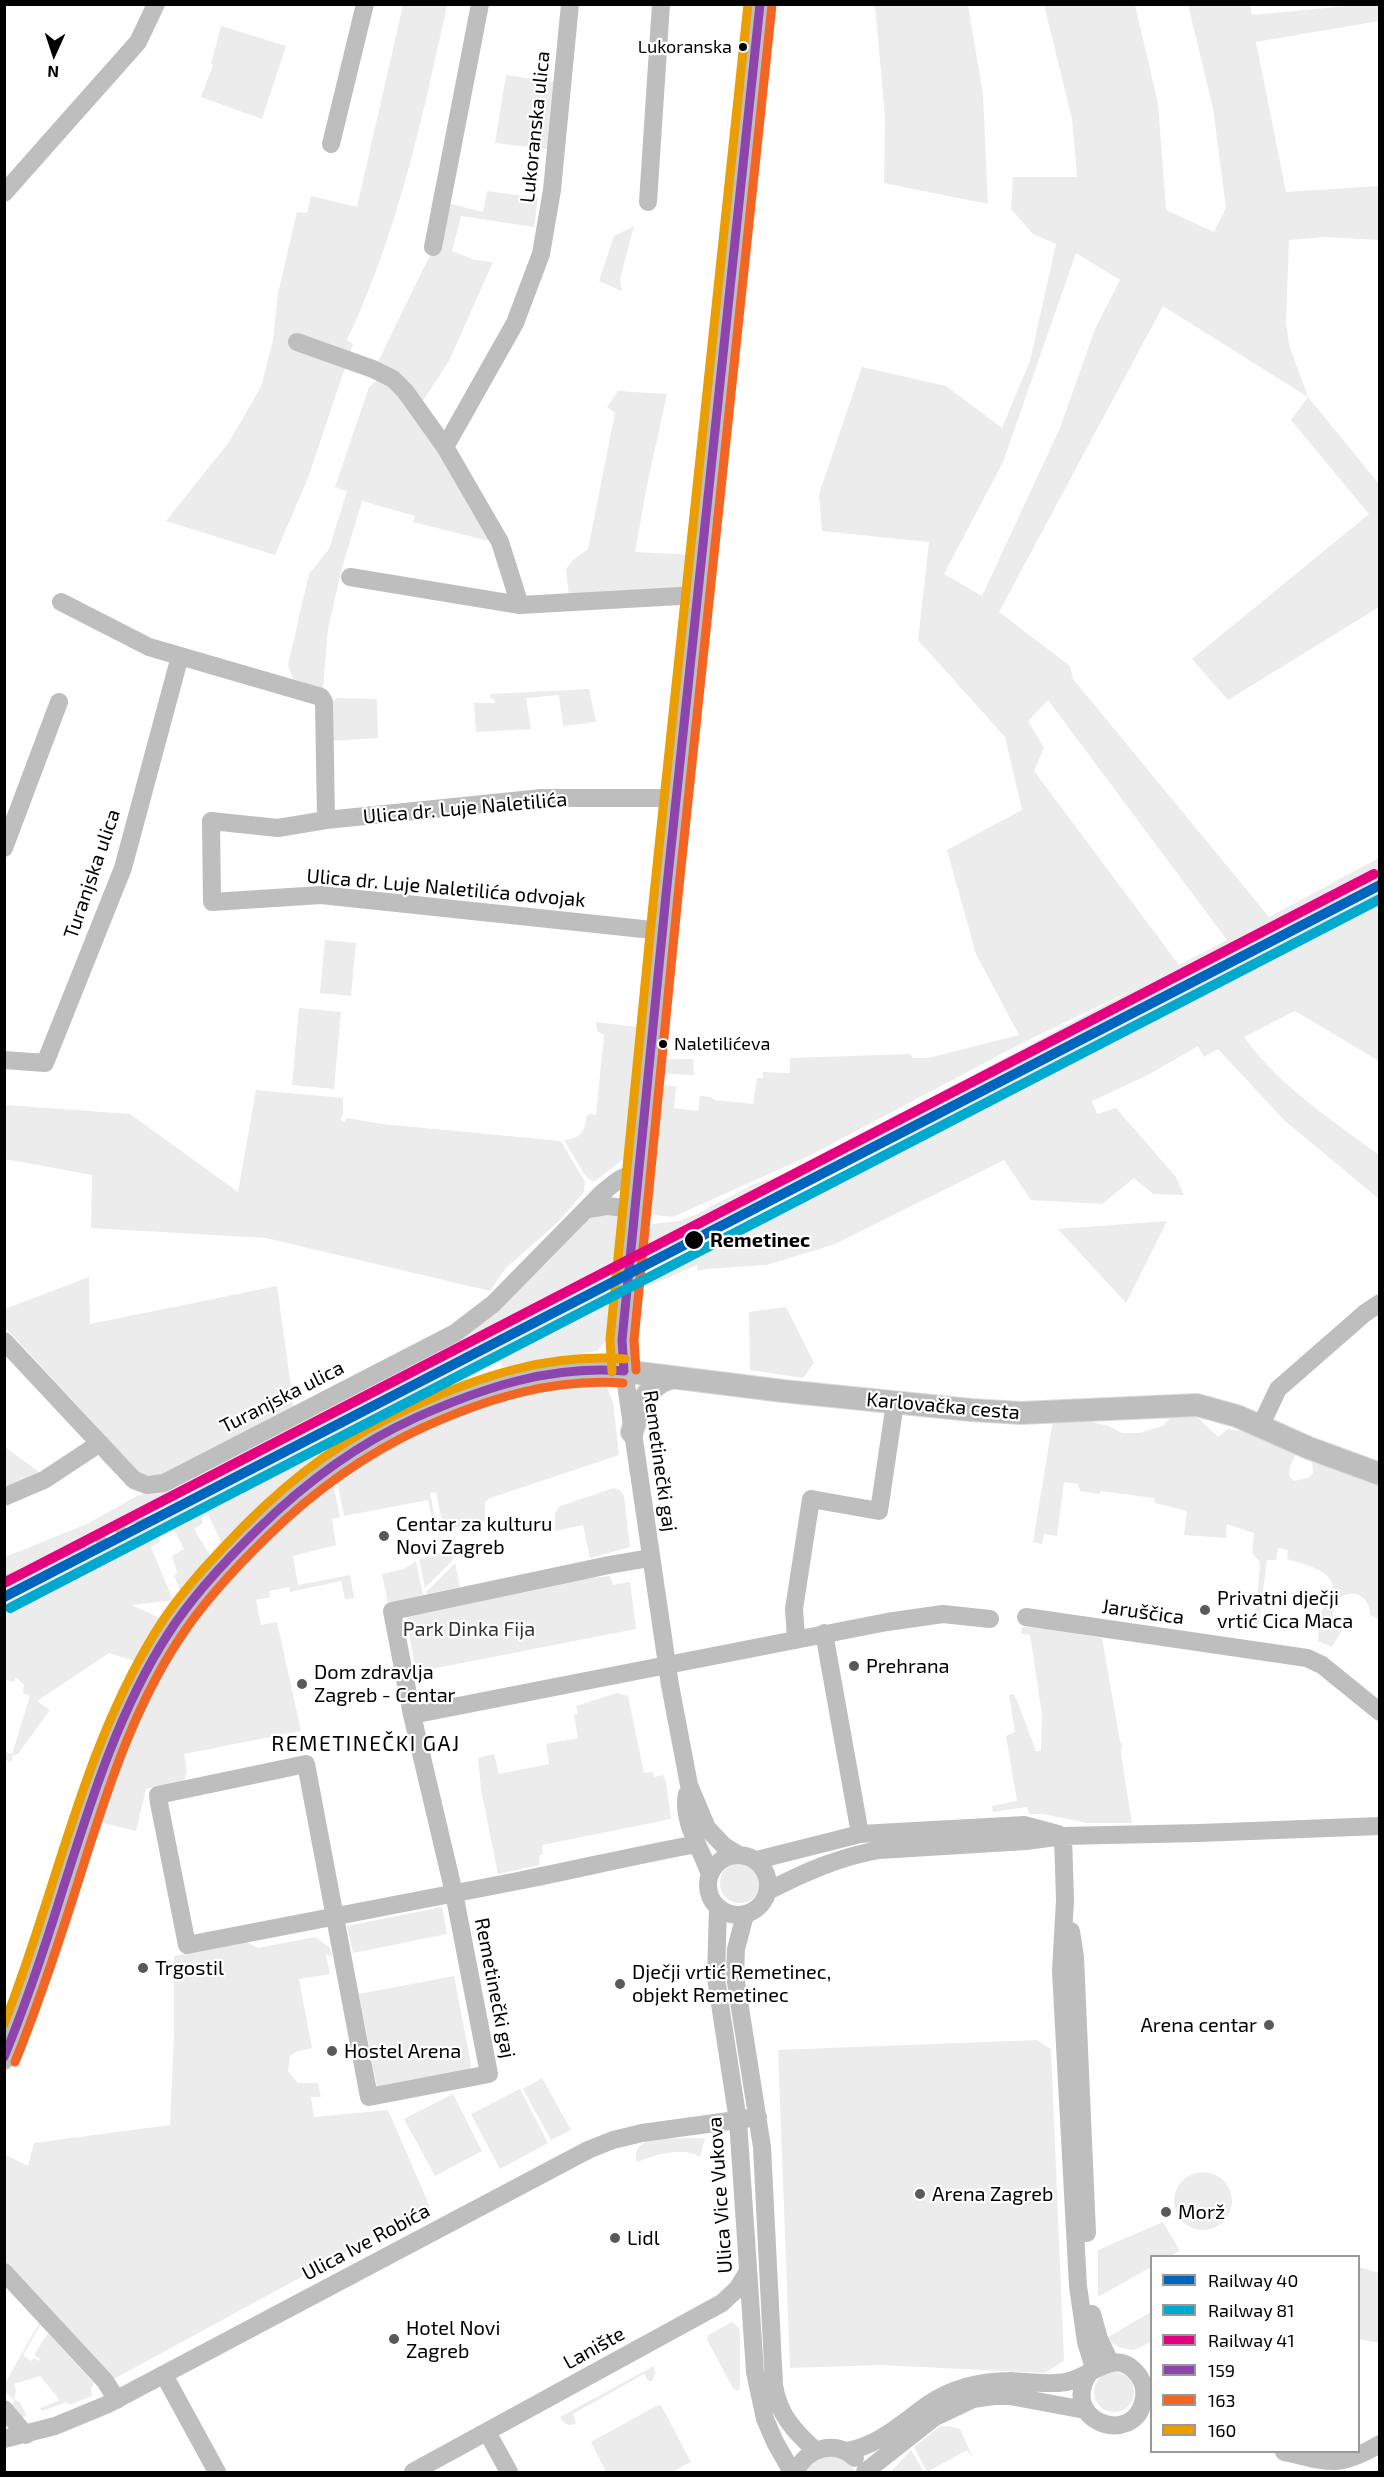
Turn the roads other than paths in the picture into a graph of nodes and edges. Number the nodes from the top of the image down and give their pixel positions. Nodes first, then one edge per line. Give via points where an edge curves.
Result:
1 (156, 4) edge
2 (365, 4) edge
3 (480, 4) edge
4 (570, 4) edge
5 (661, 4) edge
6 (760, 4) edge
7 (331, 144) dead end
8 (4, 193) edge
9 (648, 202) dead end
10 (433, 247) dead end
11 (297, 342) dead end
12 (445, 447) junction
13 (350, 577) dead end
14 (698, 595) junction
15 (61, 602) dead end
16 (520, 605) junction
17 (180, 656) junction
18 (60, 702) dead end
19 (676, 798) junction
20 (326, 820) junction
21 (4, 848) edge
22 (662, 931) junction
23 (4, 1060) edge
24 (638, 1174) junction
25 (588, 1209) junction
26 (635, 1209) junction
27 (1380, 1303) edge
28 (4, 1341) edge
29 (624, 1371) junction
30 (671, 1378) junction
31 (895, 1403) junction
32 (1261, 1425) junction
33 (632, 1432) junction
34 (100, 1443) junction
35 (1380, 1474) edge
36 (4, 1497) edge
37 (650, 1558) junction
38 (1026, 1617) dead end
39 (990, 1619) dead end
40 (824, 1632) junction
41 (796, 1638) junction
42 (666, 1664) junction
43 (1380, 1712) edge
44 (412, 1715) junction
45 (689, 1785) junction
46 (1380, 1826) edge
47 (860, 1834) junction
48 (1063, 1836) junction
49 (697, 1844) junction
50 (737, 1854) junction
51 (757, 1860) junction
52 (710, 1875) junction
53 (768, 1891) junction
54 (454, 1893) junction
55 (718, 1907) junction
56 (745, 1915) junction
57 (334, 1916) junction
58 (4, 2058) edge
59 (758, 2117) junction
60 (738, 2121) junction
61 (748, 2271) junction
62 (4, 2272) edge
63 (722, 2303) junction
64 (752, 2326) junction
65 (1098, 2368) junction
66 (164, 2375) junction
67 (117, 2400) junction
68 (1146, 2408) edge
69 (4, 2409) edge
70 (1085, 2410) junction
71 (487, 2432) junction
72 (26, 2434) junction
73 (4, 2439) edge
74 (1380, 2444) edge
75 (815, 2450) junction
76 (847, 2451) junction
77 (1294, 2453) edge
78 (217, 2472) edge
79 (413, 2472) edge
80 (509, 2472) edge
81 (794, 2472) edge
82 (864, 2472) edge

1 - 8 street via 138,42
2 - 7 street
3 - 10 street
4 - 12 street, Lukoranska ulica via 552,190 541,254 515,323
5 - 9 street
6 - 14 main road
11 - 12 street via 393,379
12 - 16 street via 500,542
13 - 16 street
14 - 16 street
14 - 19 main road
15 - 17 street via 149,647
17 - 20 street via 321,697
17 - 23 street, Turanjska ulica via 123,868 45,1063
18 - 21 street
19 - 20 street, Ulica dr. Luje Naletilića via 542,798
19 - 22 main road
20 - 22 street, Ulica dr. Luje Naletilića odvojak via 278,828 211,821 212,902 321,895
22 - 24 main road
24 - 25 street, Turanjska ulica via 619,1179
24 - 26 main road
25 - 26 street
25 - 34 street, Turanjska ulica via 493,1304 455,1333 164,1483 147,1485 134,1480
26 - 29 main road via 621,1347
27 - 32 street via 1278,1389
28 - 34 street, Turanjska ulica
29 - 30 main road, Karlovačka cesta
29 - 33 street, Remetinečki gaj
29 - 58 main road, Karlovačka cesta via 585,1367 514,1381 452,1401 398,1425 328,1467 232,1555 157,1650 126,1714
30 - 31 main road, Karlovačka cesta
30 - 33 main road via 648,1392
31 - 32 main road, Karlovačka cesta via 1021,1413 1197,1405
31 - 41 street via 879,1511 811,1499 794,1609
32 - 35 main road, Karlovačka cesta
33 - 37 street, Remetinečki gaj
34 - 36 street via 44,1480
37 - 42 street, Remetinečki gaj
37 - 44 street, Remetinečki gaj via 392,1611
38 - 43 street, Jaruščica via 1307,1658 1322,1665
39 - 40 street via 943,1614
40 - 41 street
40 - 47 street
41 - 42 street
42 - 44 street
42 - 45 street, Remetinečki gaj
44 - 54 street, Remetinečki gaj
45 - 49 street, Remetinečki gaj via 686,1807
45 - 50 street, Remetinečki gaj via 707,1828
46 - 48 street
47 - 48 street via 1024,1825
47 - 51 street
48 - 53 street via 855,1854
48 - 65 street via 1065,1900 1075,1956 1089,2287 1099,2339
49 - 52 street, Remetinečki gaj
49 - 54 street, Remetinečki gaj
50 - 51 street
50 - 52 street via 720,1860
51 - 53 street via 767,1874
52 - 55 street via 709,1892
53 - 56 street via 760,1906
54 - 57 street, Remetinečki gaj
54 - 57 street, Remetinečki gaj via 489,2074 369,2097
55 - 56 street via 726,1913
55 - 60 street, Ulica Vice Vukova via 717,1978
56 - 59 street via 736,1949 735,1976
57 - 57 street, Remetinečki gaj via 187,1945 158,1795 306,1764
59 - 60 street, Ulica Ive Robića
59 - 75 street via 776,2395 790,2425
60 - 61 street, Ulica Vice Vukova
60 - 66 street, Ulica Ive Robića via 633,2134 588,2150
61 - 63 street, Lanište
61 - 64 street, Ulica Vice Vukova
62 - 67 street via 105,2381
63 - 64 street via 741,2313
63 - 71 street, Lanište
64 - 81 street, Ulica Vice Vukova via 760,2404 775,2442
65 - 68 street via 1129,2367 1137,2373 1144,2387
65 - 70 street via 1081,2391
65 - 76 street via 1056,2384 994,2381 965,2387 935,2400 879,2439
66 - 67 street, Ulica Ive Robića
66 - 78 street
67 - 72 street, Ulica Ive Robića via 83,2416
68 - 70 street via 1121,2425 1111,2426 1100,2423
69 - 72 street
70 - 82 street via 1010,2396 973,2399 935,2417
71 - 79 street, Lanište
71 - 80 street
72 - 73 street, Ulica Ive Robića
74 - 77 street via 1339,2462
75 - 76 street via 831,2447
75 - 81 street
76 - 82 street

